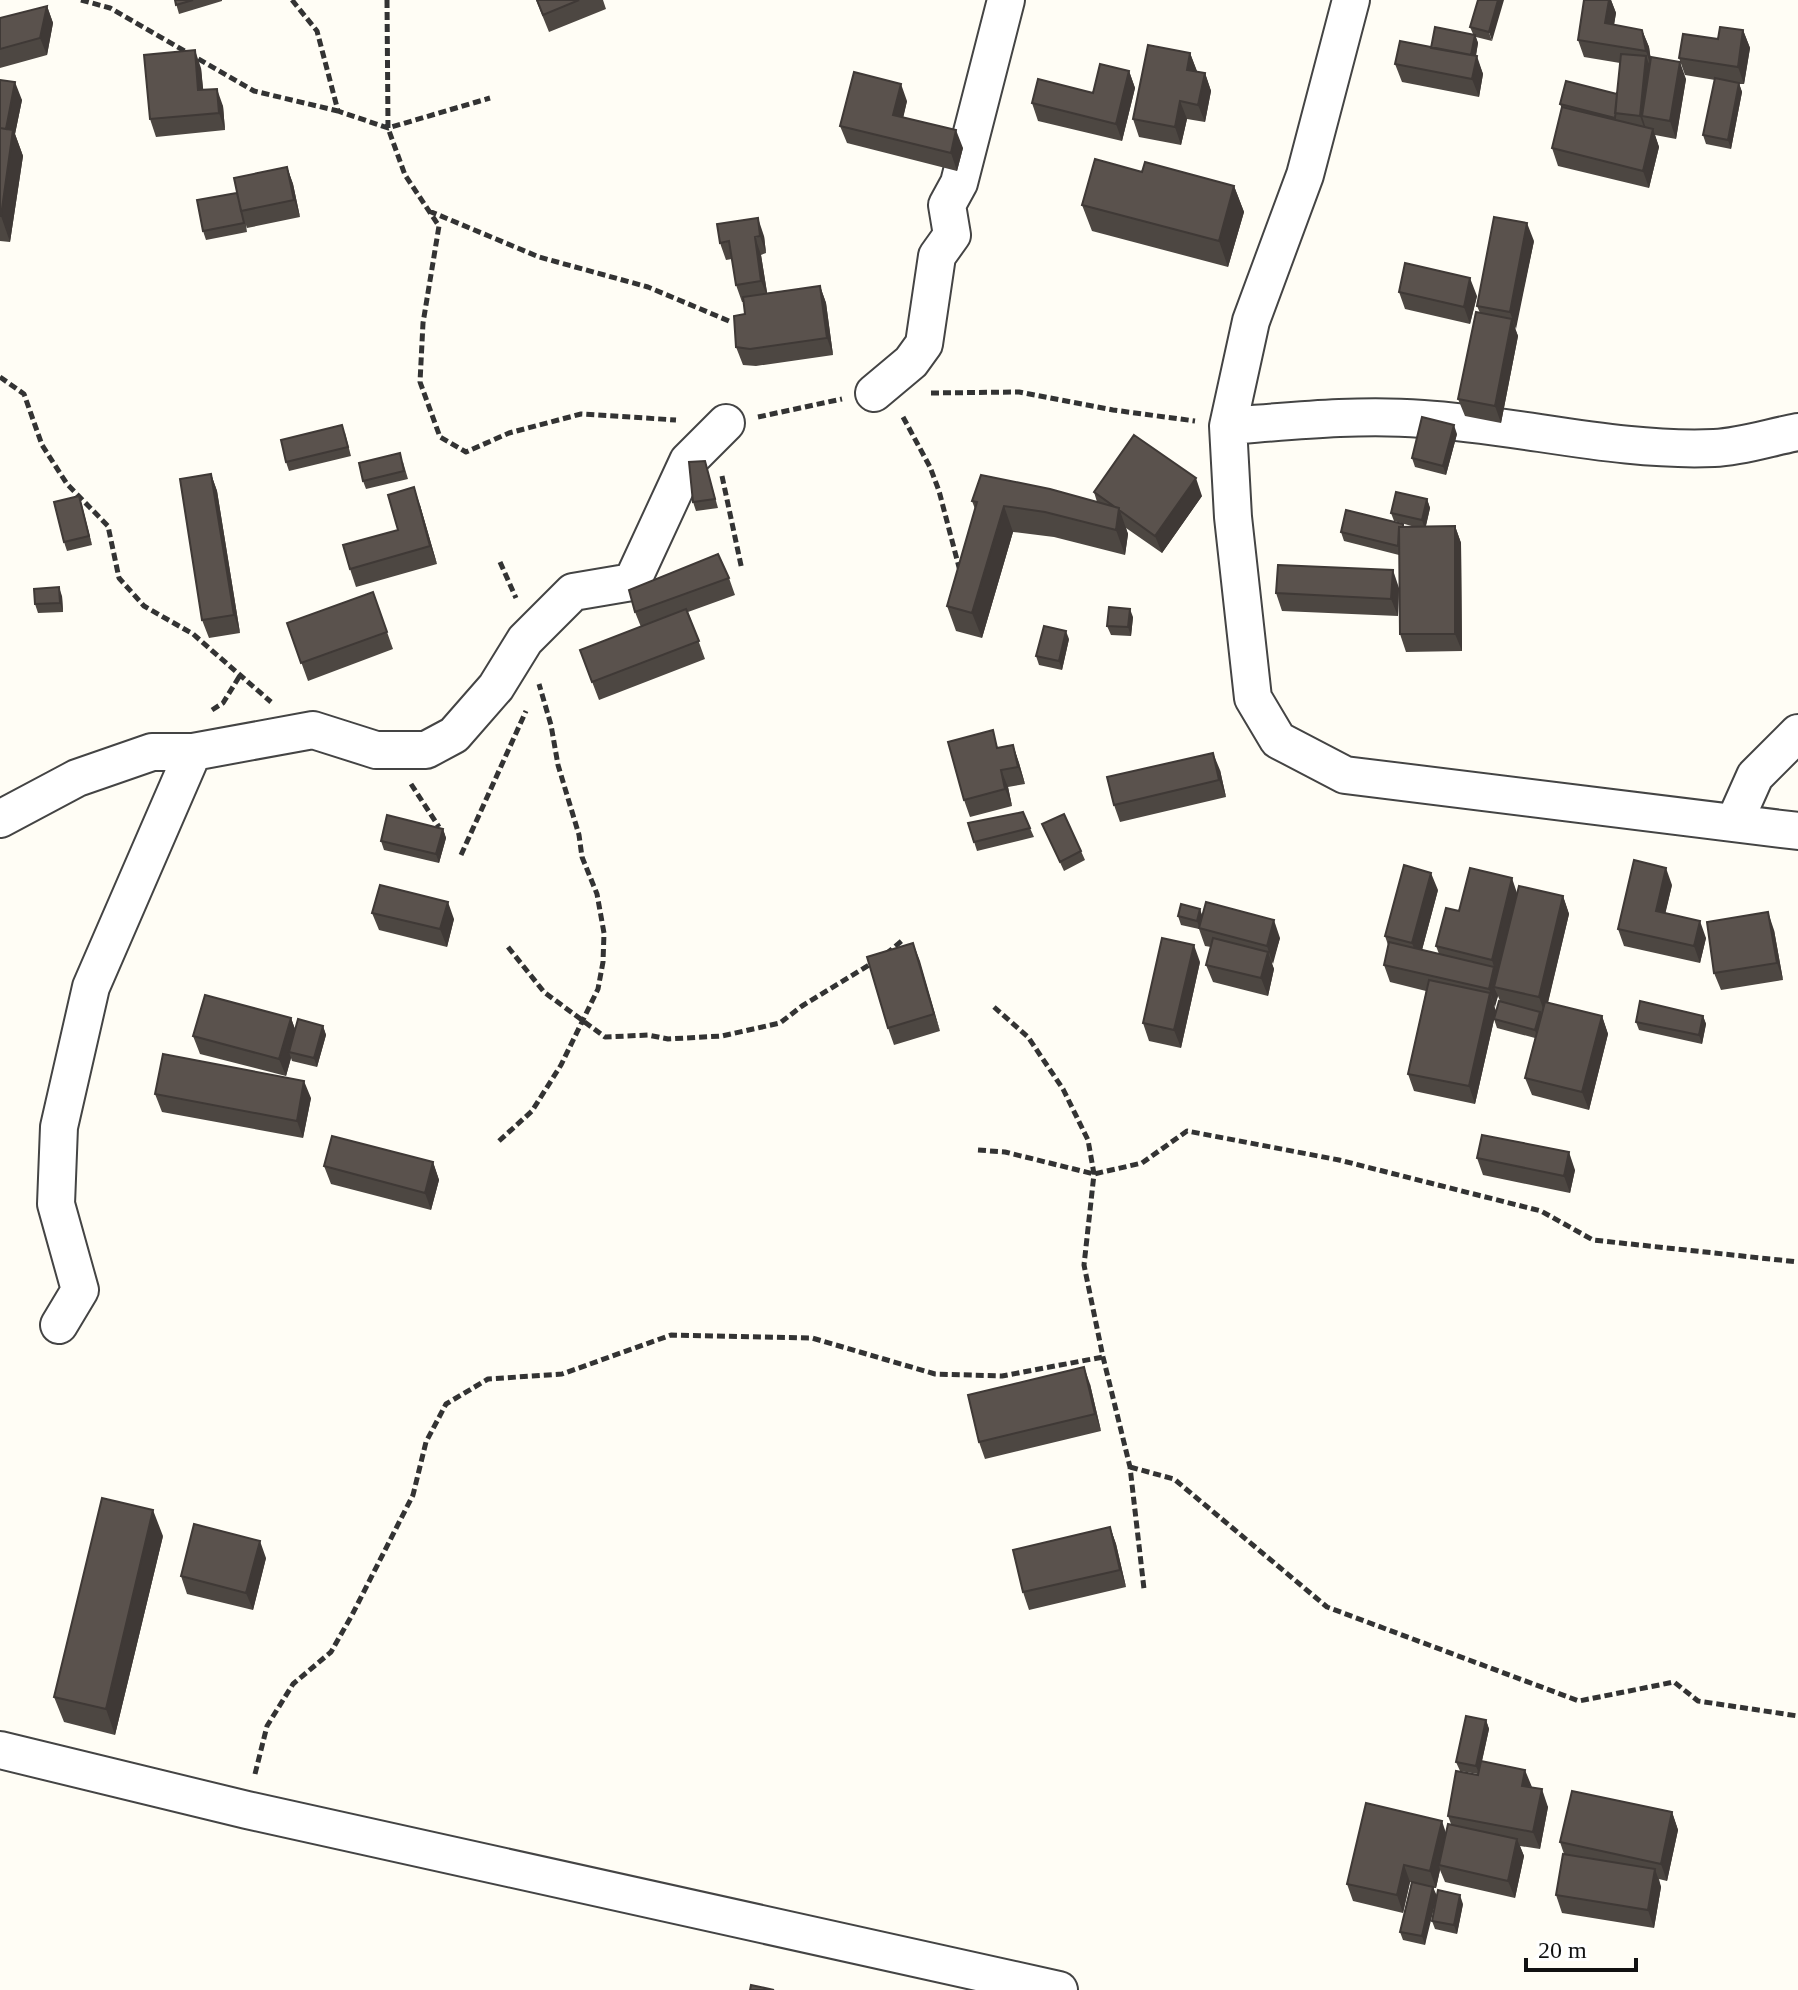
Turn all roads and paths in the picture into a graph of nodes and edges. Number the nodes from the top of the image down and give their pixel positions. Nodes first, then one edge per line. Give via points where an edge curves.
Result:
1 (81, 0) edge
2 (292, 0) edge
3 (387, 0) edge
4 (1006, 0) edge
5 (1351, 0) edge
6 (490, 98) dead end
7 (338, 111) junction
8 (388, 128) junction
9 (428, 210) junction
10 (729, 321) dead end
11 (0, 377) edge
12 (884, 393) junction
13 (1228, 426) junction
14 (1798, 432) edge
15 (716, 433) junction
16 (500, 562) dead end
17 (742, 570) dead end
18 (961, 577) edge
19 (525, 640) junction
20 (539, 685) junction
21 (313, 730) junction
22 (1798, 733) edge
23 (193, 752) junction
24 (0, 819) edge
25 (1734, 823) junction
26 (1798, 831) edge
27 (461, 855) dead end
28 (904, 939) dead end
29 (508, 947) dead end
30 (994, 1007) dead end
31 (585, 1020) junction
32 (499, 1141) dead end
33 (978, 1150) dead end
34 (1094, 1174) junction
35 (1798, 1262) edge
36 (59, 1325) dead end
37 (1103, 1357) junction
38 (1130, 1467) junction
39 (1144, 1589) dead end
40 (1798, 1716) edge
41 (0, 1750) edge
42 (247, 1810) junction
43 (1059, 1990) edge

1 - 7 path via 110,8 254,91
2 - 7 path via 317,31
3 - 8 path
4 - 12 street via 959,183 947,205 952,235 937,256 924,344
5 - 13 street via 1305,175 1251,321
6 - 8 path
7 - 8 path
8 - 9 path via 405,175
9 - 10 path via 539,257 648,287
9 - 15 path via 439,226 423,323 420,382 440,437 466,452 509,433 581,414
11 - 21 path via 24,394 42,445 67,484 108,526 119,578 144,606 193,634 266,698
12 - 13 path via 1019,392
12 - 15 path
12 - 18 path via 930,467
13 - 14 street via 1421,418 1619,444 1716,448
13 - 25 street via 1253,698 1278,740 1345,775
15 - 17 path
15 - 19 street via 688,461 632,582 573,592
16 - 19 path via 515,594
19 - 20 path
19 - 21 street via 496,687 454,735 426,750 376,750
20 - 27 path
20 - 31 path via 604,933 598,989
21 - 23 street
22 - 25 street via 1755,776
23 - 24 street via 152,752 77,778
23 - 36 street via 91,987 59,1127 56,1204 80,1290
25 - 26 street
28 - 31 path via 780,1023 722,1036 668,1039 605,1037
29 - 31 path via 544,992
30 - 34 path via 1028,1037 1063,1089 1088,1140
31 - 32 path via 532,1111
33 - 34 path
34 - 35 path via 1142,1163 1187,1131 1339,1160 1541,1211 1593,1240
34 - 37 path via 1084,1265
37 - 38 path
37 - 42 path via 1002,1376 935,1374 812,1338 671,1335 562,1374 488,1379 446,1404 426,1442 413,1495 352,1615 331,1652 293,1684 267,1726
38 - 39 path
38 - 40 path via 1174,1479 1327,1607 1579,1701 1674,1682 1698,1701
41 - 42 street
42 - 43 street

